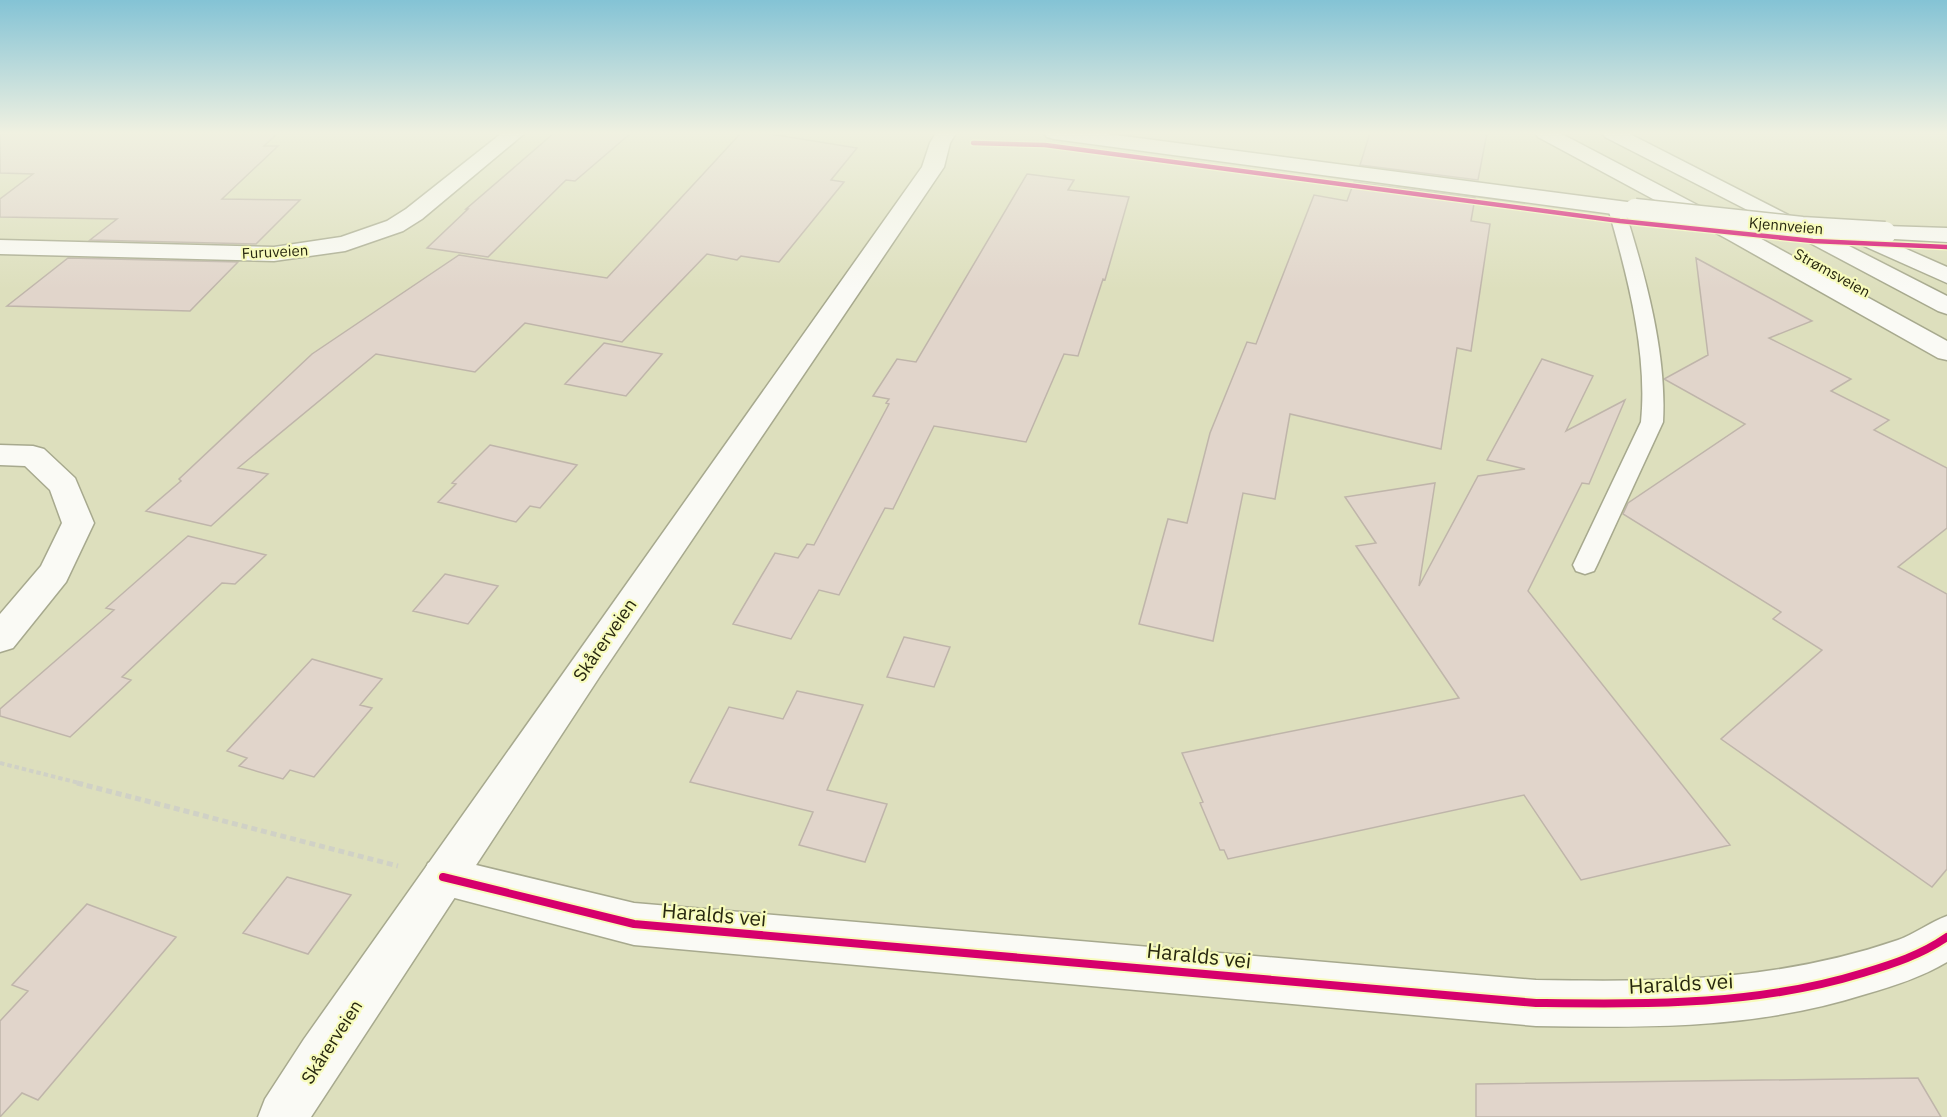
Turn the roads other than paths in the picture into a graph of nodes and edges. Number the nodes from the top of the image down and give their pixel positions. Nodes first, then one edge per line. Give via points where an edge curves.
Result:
1 (450, 185) edge
2 (920, 185) edge
3 (1446, 185) edge
4 (1643, 185) edge
5 (1716, 185) edge
6 (1753, 185) edge
7 (1625, 209) junction
8 (1947, 235) edge
9 (0, 247) edge
10 (1947, 276) edge
11 (1947, 306) edge
12 (1947, 352) edge
13 (0, 455) edge
14 (1585, 565) dead end
15 (0, 638) edge
16 (443, 877) junction
17 (1947, 937) edge
18 (284, 1117) edge

1 - 9 main road, Furuveien via 414,214 371,236 345,244 274,254
2 - 16 main road, Skårerveien
3 - 7 main road, Kjennveien
4 - 12 main road, Strømsveien
5 - 11 main road, Strømsveien
6 - 10 main road
7 - 8 main road, Kjennveien, bridge via 1802,228
7 - 14 lane via 1654,397 1652,422
13 - 15 main road via 33,456 64,485 78,523 54,573
16 - 17 main road, Haralds vei via 634,924 1536,1003 1652,1004 1745,998 1814,987 1886,966 1934,947
16 - 18 main road, Skårerveien

